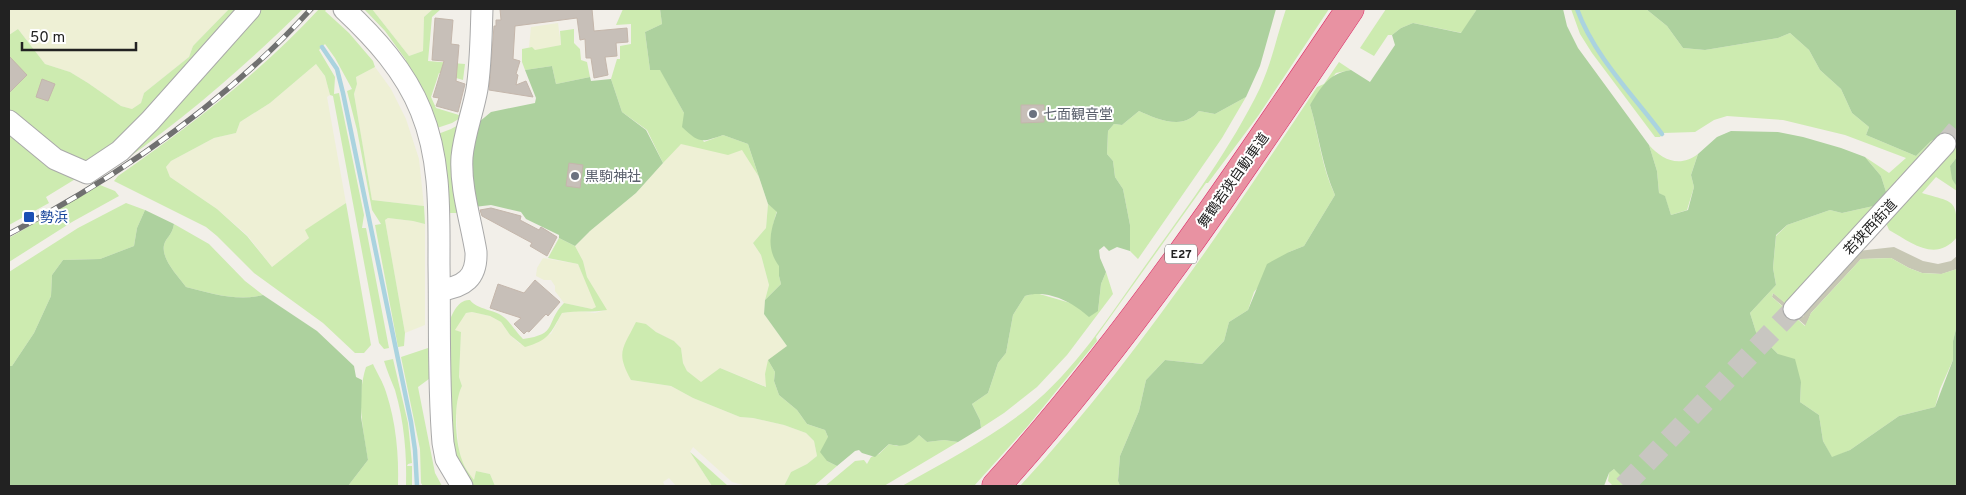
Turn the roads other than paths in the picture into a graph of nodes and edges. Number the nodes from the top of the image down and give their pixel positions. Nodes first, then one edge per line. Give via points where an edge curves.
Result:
1 (250, 9) edge
2 (344, 9) edge
3 (482, 9) edge
4 (1350, 9) edge
5 (9, 121) edge
6 (1945, 144) tunnel mouth
7 (440, 290) junction
8 (1794, 309) tunnel mouth
9 (462, 486) edge
10 (996, 486) edge

1 - 5 street via 120,151 86,173 50,155
2 - 7 street via 399,70 429,132 439,188
3 - 7 street via 477,90 462,158 476,264 464,283
4 - 10 highway, 舞鶴若狭自動車道 / E27 via 1254,151 1133,320 1087,380
6 - 8 street, 若狭西街道
7 - 9 street via 443,443 446,459

